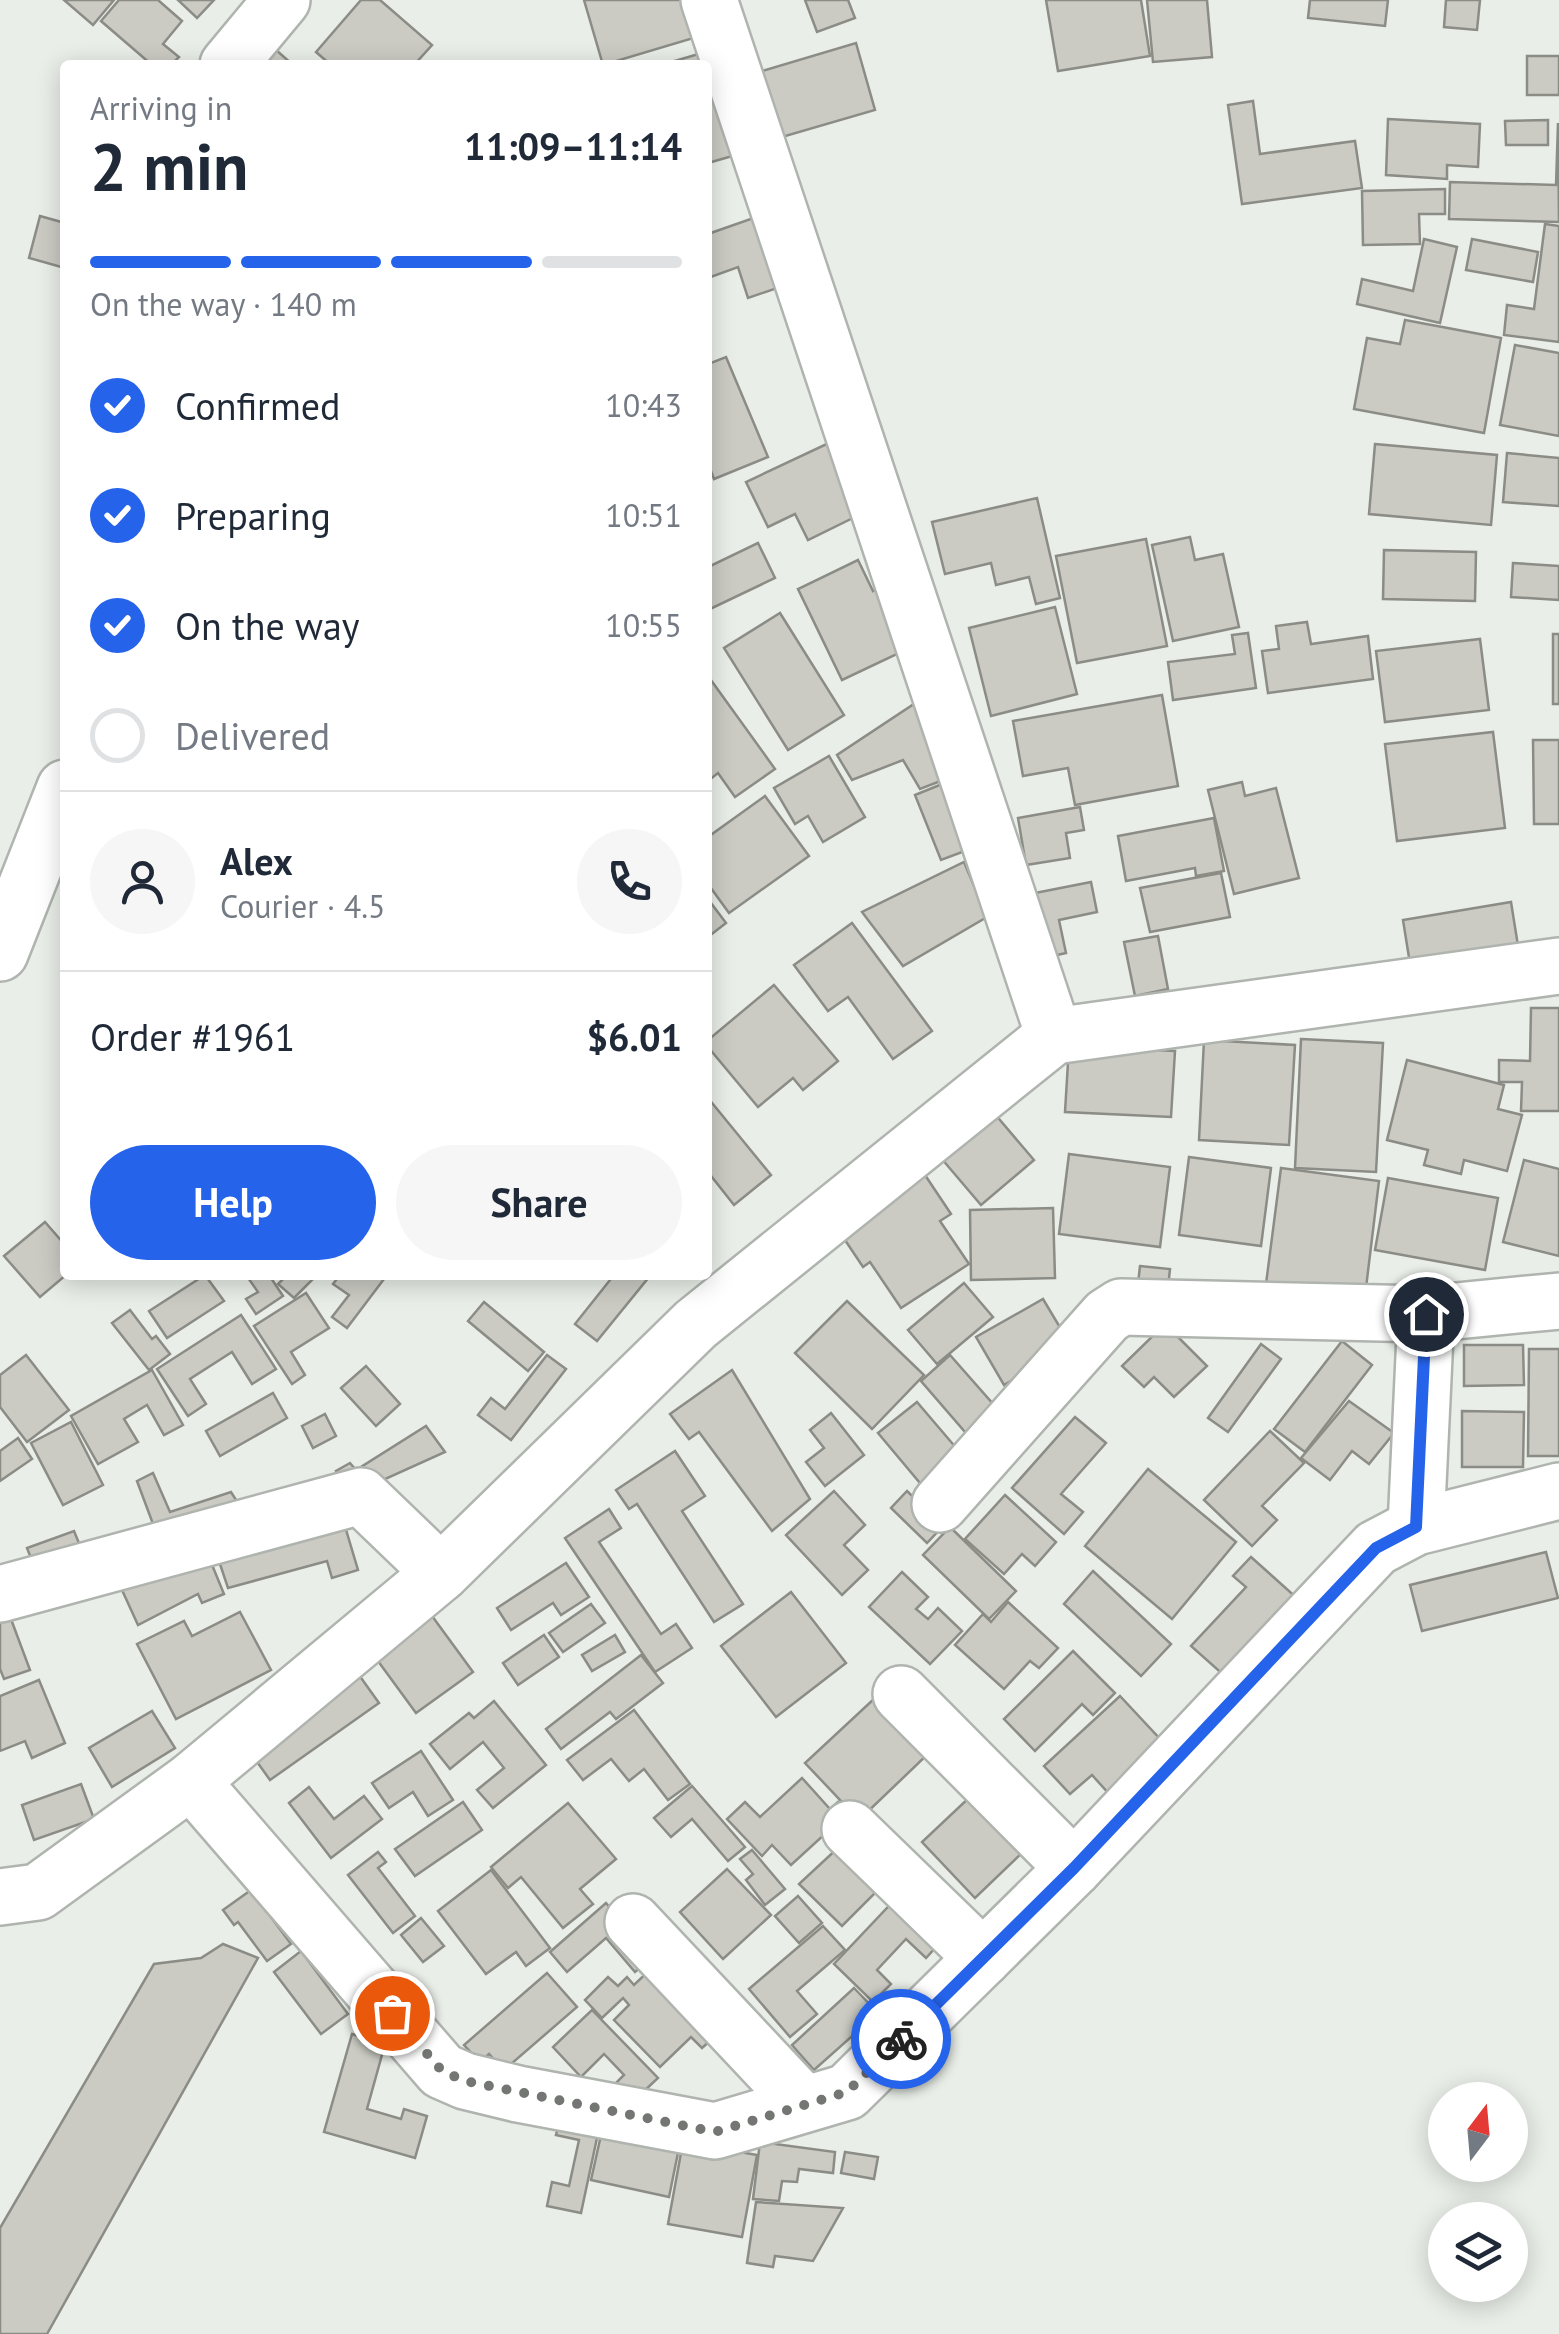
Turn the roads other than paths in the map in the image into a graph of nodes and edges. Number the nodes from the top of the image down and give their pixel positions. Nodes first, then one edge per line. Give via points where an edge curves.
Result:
1 (282, 0) edge
2 (710, 0) edge
3 (232, 60) edge
4 (60, 801) edge
5 (0, 953) edge
6 (1559, 966) edge
7 (1054, 1036) junction
8 (1559, 1301) edge
9 (1426, 1314) junction
10 (1559, 1491) edge
11 (940, 1504) dead end
12 (1416, 1527) junction
13 (440, 1573) junction
14 (0, 1594) edge
15 (900, 1694) dead end
16 (191, 1782) junction
17 (850, 1829) dead end
18 (1074, 1868) junction
19 (0, 1897) edge
20 (634, 1922) dead end
21 (983, 1958) junction
22 (804, 2104) junction

1 - 3 street
2 - 7 street
4 - 5 street
6 - 7 street
7 - 13 street via 696,1324
8 - 9 street
9 - 11 street via 1121,1307
9 - 12 street
10 - 12 street
12 - 18 street via 1376,1548
13 - 14 street via 361,1496
13 - 16 street
15 - 18 street
16 - 19 street via 38,1892
16 - 22 street via 442,2071 518,2094 715,2132
17 - 21 street
18 - 21 street
20 - 22 street
21 - 22 street via 847,2092

